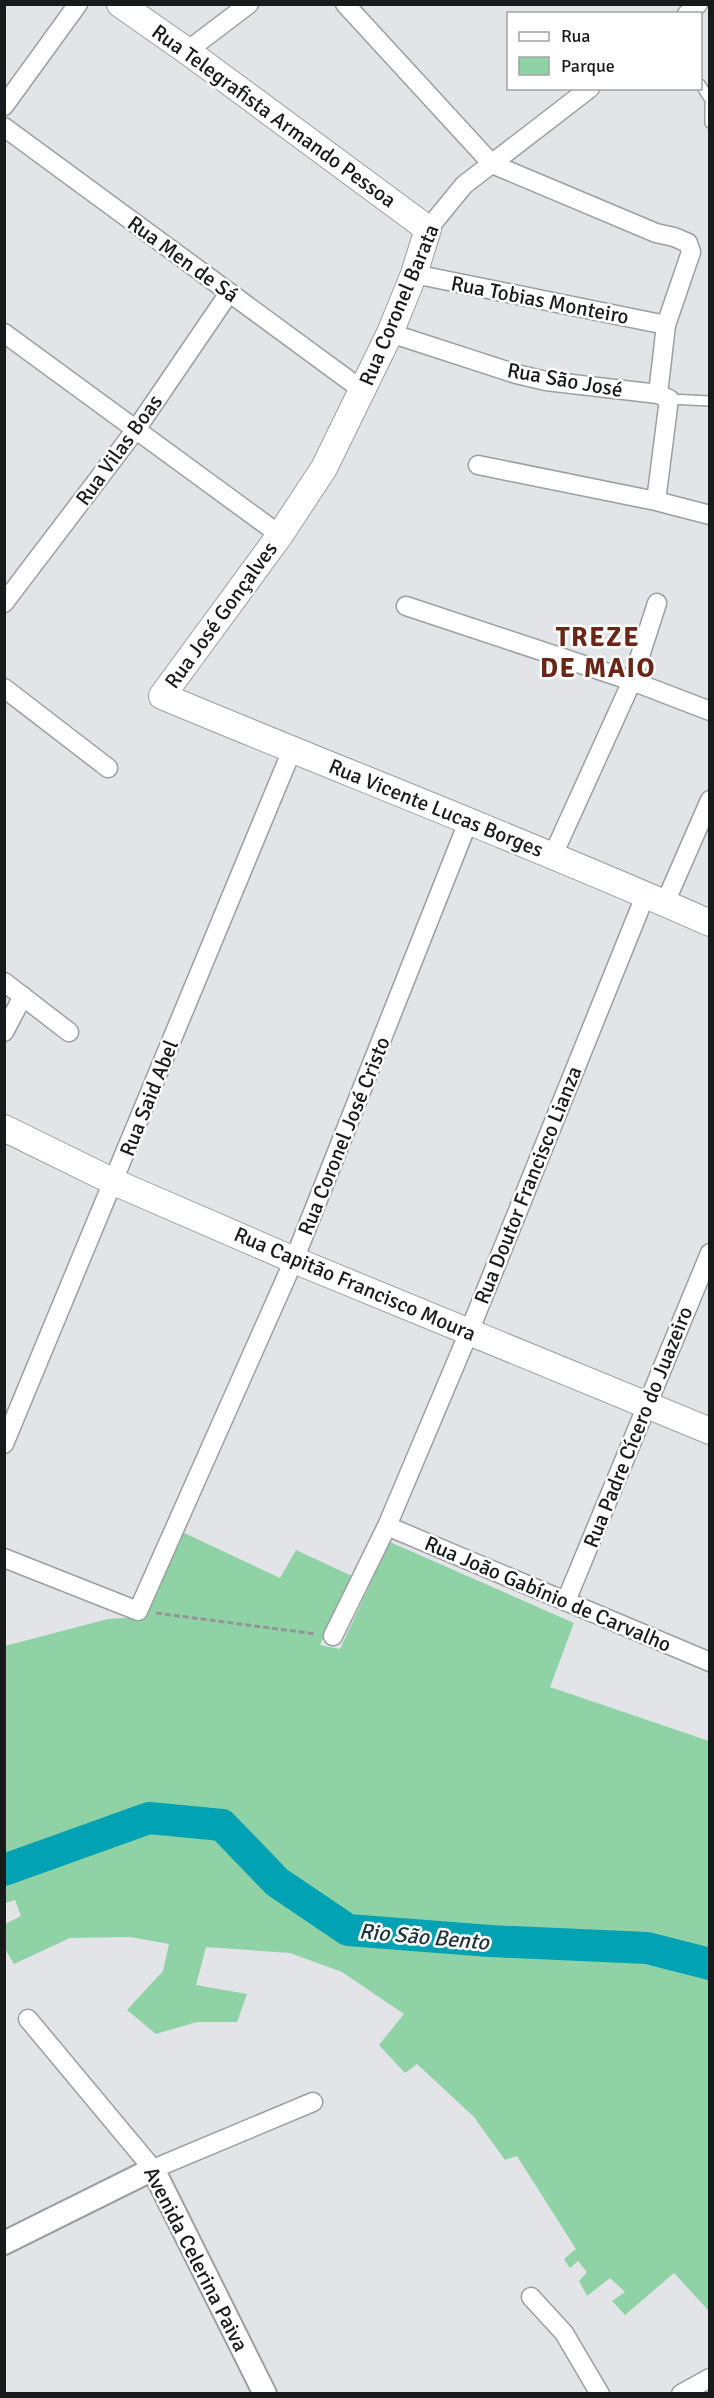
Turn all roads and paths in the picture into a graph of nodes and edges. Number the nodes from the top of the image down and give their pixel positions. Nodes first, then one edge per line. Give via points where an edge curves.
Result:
1 (78, 4) edge
2 (120, 4) edge
3 (249, 4) edge
4 (345, 4) edge
5 (187, 51) junction
6 (702, 87) edge
7 (587, 90) edge
8 (710, 100) edge
9 (710, 105) edge
10 (4, 106) edge
11 (710, 123) edge
12 (4, 127) edge
13 (492, 164) junction
14 (428, 229) junction
15 (414, 274) junction
16 (229, 293) junction
17 (666, 325) junction
18 (4, 333) edge
19 (390, 333) junction
20 (362, 390) junction
21 (663, 397) junction
22 (710, 402) edge
23 (137, 428) junction
24 (478, 465) dead end
25 (656, 501) junction
26 (710, 515) edge
27 (280, 535) junction
28 (4, 603) edge
29 (657, 603) dead end
30 (406, 606) dead end
31 (632, 681) junction
32 (4, 688) edge
33 (162, 696) joint
34 (710, 711) edge
35 (292, 750) junction
36 (108, 768) dead end
37 (710, 800) edge
38 (468, 822) junction
39 (553, 855) junction
40 (655, 899) junction
41 (710, 922) edge
42 (4, 982) edge
43 (22, 996) junction
44 (4, 1032) edge
45 (69, 1032) dead end
46 (4, 1128) edge
47 (114, 1182) junction
48 (710, 1253) edge
49 (294, 1260) junction
50 (469, 1332) junction
51 (647, 1404) junction
52 (710, 1431) edge
53 (4, 1444) edge
54 (387, 1526) junction
55 (4, 1558) edge
56 (566, 1601) junction
57 (138, 1611) junction
58 (333, 1636) joint
59 (710, 1662) edge
60 (28, 2019) dead end
61 (313, 2102) dead end
62 (153, 2169) junction
63 (4, 2243) edge
64 (531, 2297) dead end
65 (710, 2378) edge
66 (265, 2394) edge
67 (600, 2394) edge
68 (681, 2394) edge

1 - 10 street
2 - 5 main road, Rua Telegrafista Armando Pessoa
3 - 5 street
4 - 13 street
5 - 14 main road, Rua Telegrafista Armando Pessoa
6 - 8 lane
7 - 13 street, Rua Coronel Barata
9 - 11 lane
12 - 16 street, Rua Men de Sá
13 - 14 street, Rua Coronel Barata via 464,185
13 - 17 street via 688,243 691,252
14 - 15 main road, Rua Coronel Barata
15 - 17 street, Rua Tobias Monteiro
15 - 19 main road, Rua Coronel Barata
16 - 20 street, Rua Men de Sá
16 - 23 street, Rua Vilas Boas
17 - 21 street
18 - 23 street
19 - 20 main road, Rua Coronel Barata
19 - 21 street, Rua São José via 536,379
20 - 27 main road, Rua Coronel Barata via 324,468
21 - 22 lane, Rua São José
21 - 25 street
23 - 27 street
23 - 28 street, Rua Vilas Boas
24 - 25 street
25 - 26 street
27 - 33 main road, Rua José Gonçalves
29 - 31 street
30 - 31 street
31 - 34 street
31 - 39 street
32 - 36 street
33 - 35 main road, Rua Vicente Lucas Borges
35 - 38 main road, Rua Vicente Lucas Borges
35 - 47 street, Rua Said Abel
37 - 40 street, Rua Doutor Francisco Lianza
38 - 39 main road, Rua Vicente Lucas Borges
38 - 49 street, Rua Coronel José Cristo
39 - 40 main road, Rua Vicente Lucas Borges
40 - 41 main road, Rua Vicente Lucas Borges
40 - 50 street, Rua Doutor Francisco Lianza
42 - 43 street
43 - 44 street
43 - 45 street
46 - 47 main road, Rua Capitão Francisco Moura
47 - 49 main road, Rua Capitão Francisco Moura
47 - 53 street, Rua Said Abel
48 - 51 street, Rua Padre Cícero do Juazeiro
49 - 50 main road, Rua Capitão Francisco Moura
49 - 57 street, Rua Coronel José Cristo
50 - 51 main road, Rua Capitão Francisco Moura
50 - 54 street, Rua Doutor Francisco Lianza
51 - 52 main road, Rua Capitão Francisco Moura
51 - 56 street, Rua Padre Cícero do Juazeiro
54 - 56 street, Rua João Gabínio de Carvalho
54 - 58 street, Rua Doutor Francisco Lianza
55 - 57 street
56 - 59 street, Rua João Gabínio de Carvalho
57 - 58 path
60 - 62 street, Avenida Celerina Paiva
61 - 62 street
62 - 63 street
62 - 66 street, Avenida Celerina Paiva
64 - 67 street via 564,2332
65 - 68 street

